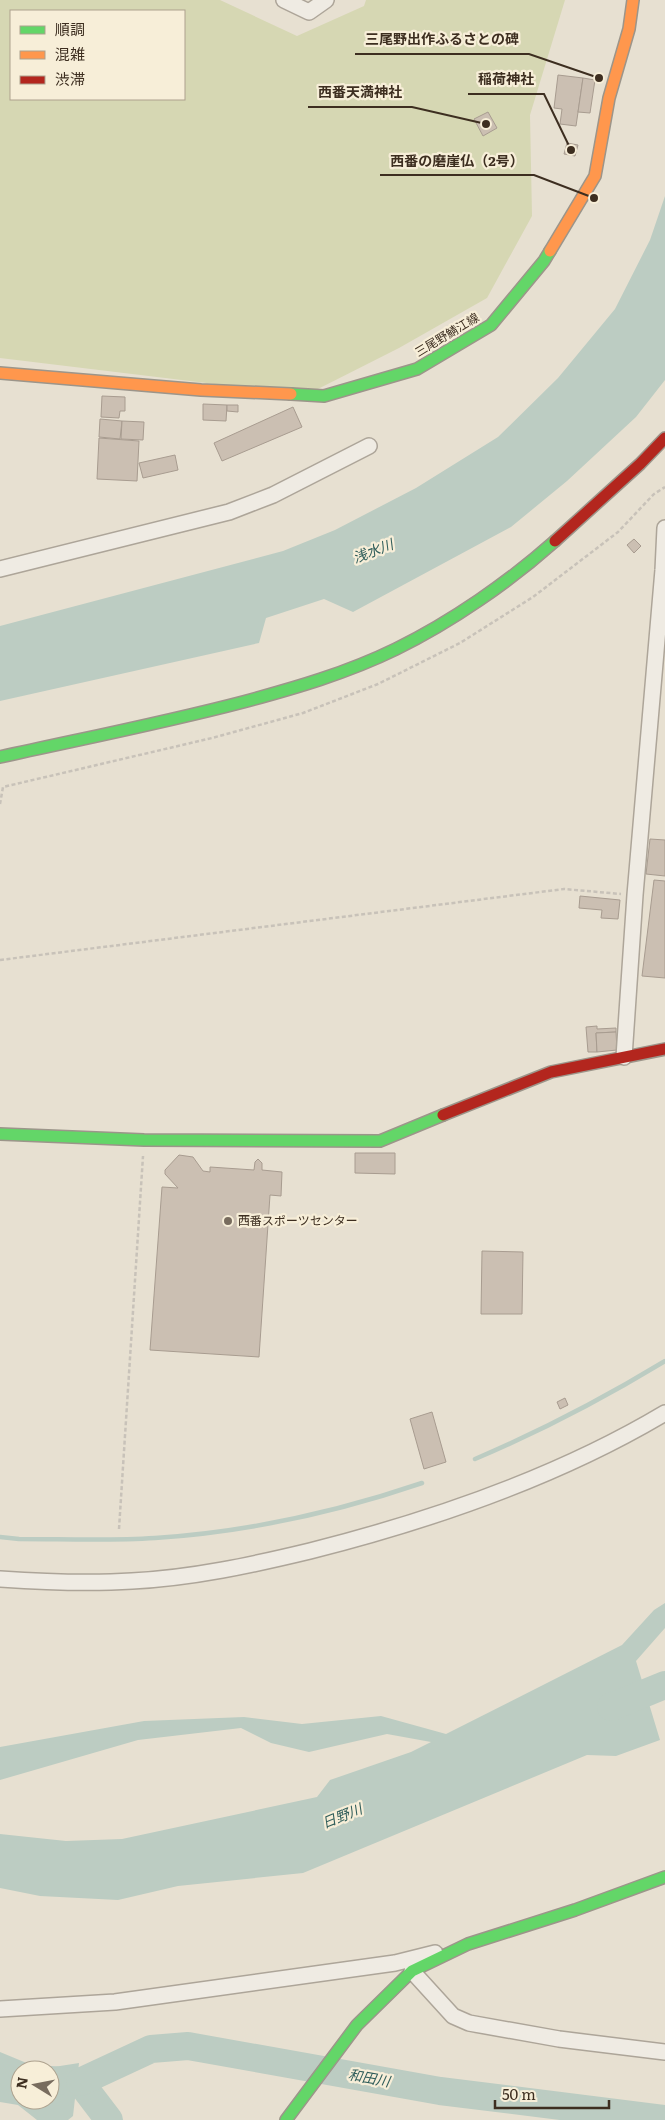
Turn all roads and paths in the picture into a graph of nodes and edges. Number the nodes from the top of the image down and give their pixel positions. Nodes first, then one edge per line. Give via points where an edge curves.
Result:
1 (284, 0) edge
2 (326, 0) edge
3 (633, 0) edge
4 (0, 374) edge
5 (665, 438) edge
6 (369, 446) dead end
7 (665, 528) edge
8 (0, 569) edge
9 (0, 758) edge
10 (636, 895) junction
11 (0, 960) edge
12 (665, 1049) edge
13 (624, 1057) junction
14 (0, 1134) edge
15 (144, 1140) junction
16 (665, 1413) edge
17 (119, 1529) dead end
18 (0, 1579) edge
19 (665, 1877) edge
20 (468, 1944) junction
21 (412, 1970) junction
22 (0, 2009) edge
23 (665, 2052) edge
24 (288, 2117) edge

1 - 2 street via 309,12
3 - 4 street, 三尾野鯖江線 via 629,28 609,98 595,176 544,261 491,324 417,369 324,396
5 - 9 street via 534,559 463,610 396,648 310,684 204,712
6 - 8 street via 273,495 230,512
7 - 10 street
10 - 11 path via 564,889
10 - 13 street
12 - 13 street
13 - 15 street via 551,1072 380,1141
14 - 15 street
15 - 17 path
16 - 18 street via 562,1466 476,1501 378,1534 243,1567 133,1581
19 - 20 street
20 - 21 street
20 - 22 street via 395,1963 115,2002
21 - 23 street via 453,2016 470,2023 559,2039
21 - 24 street via 357,2025

